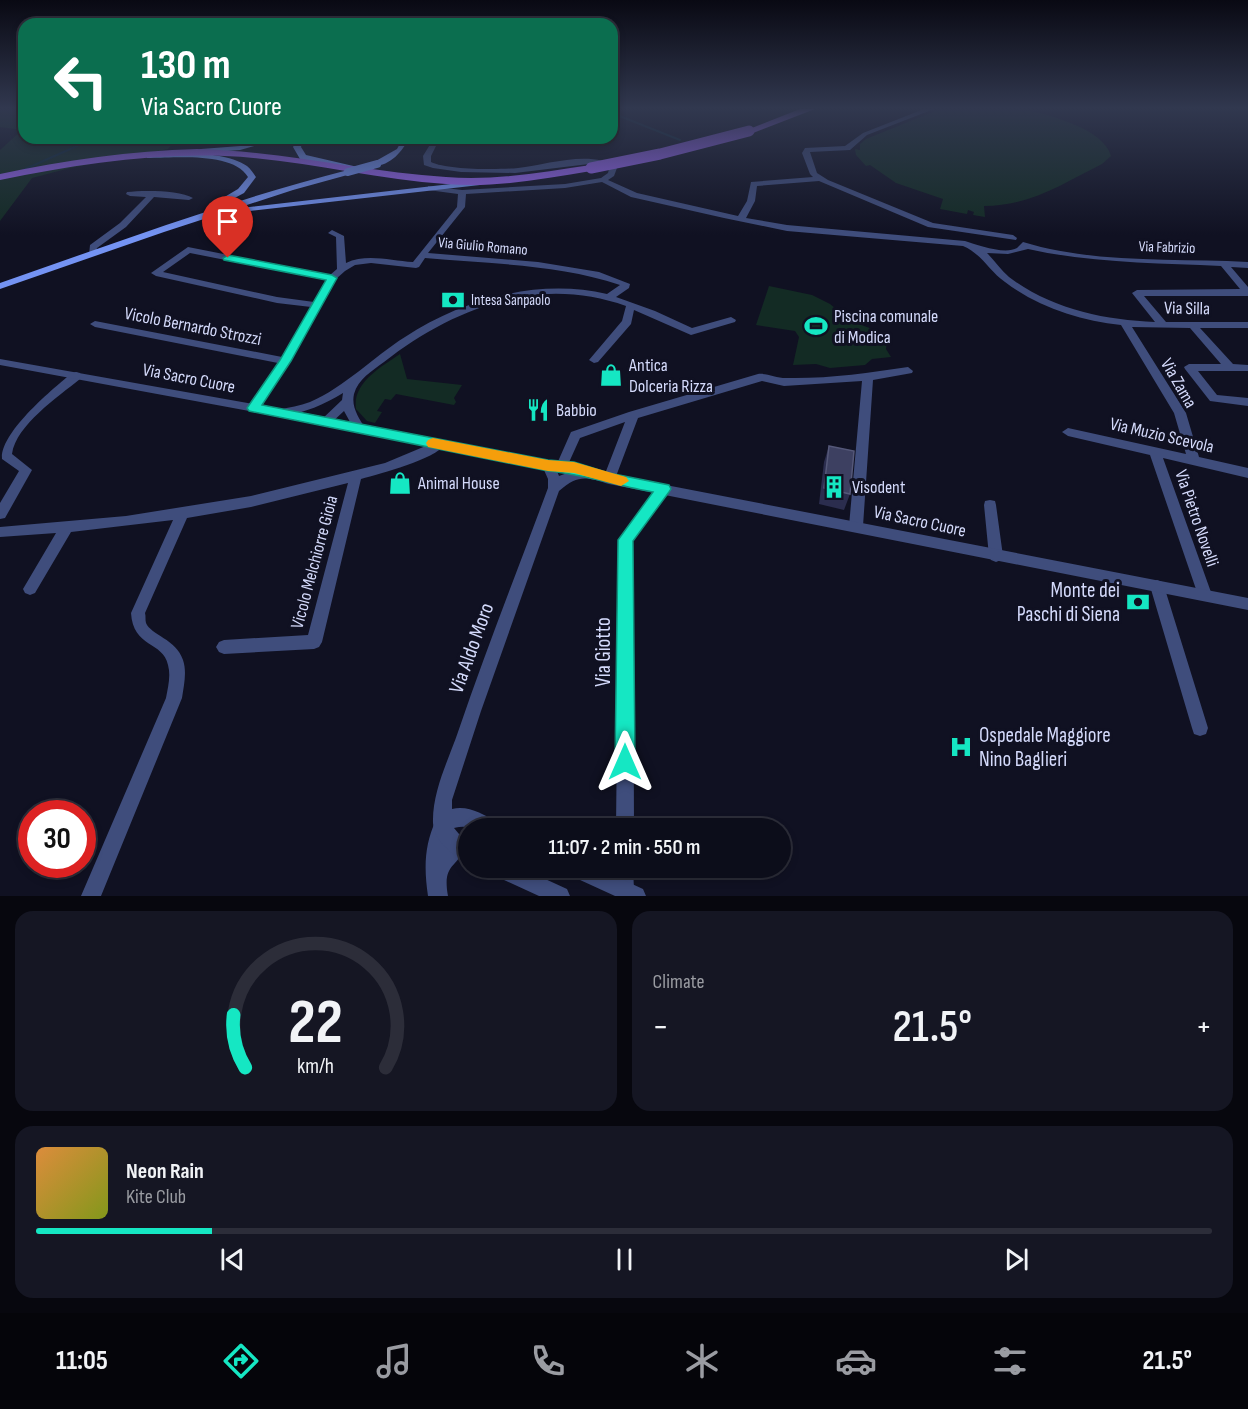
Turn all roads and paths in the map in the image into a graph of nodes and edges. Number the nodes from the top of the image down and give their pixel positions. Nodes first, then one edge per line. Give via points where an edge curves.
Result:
1 (203, 151) edge
2 (299, 151) edge
3 (399, 151) edge
4 (430, 151) edge
5 (672, 151) edge
6 (807, 151) edge
7 (148, 155) junction
8 (392, 174) junction
9 (0, 177) edge
10 (819, 179) junction
11 (603, 180) junction
12 (491, 181) junction
13 (431, 188) junction
14 (462, 192) junction
15 (130, 194) dead end
16 (153, 194) junction
17 (189, 198) dead end
18 (741, 219) junction
19 (185, 223) junction
20 (161, 230) junction
21 (332, 233) dead end
22 (1022, 242) junction
23 (981, 249) junction
24 (92, 253) junction
25 (422, 255) junction
26 (1223, 263) junction
27 (1248, 265) edge
28 (341, 268) junction
29 (332, 278) junction
30 (2, 286) edge
31 (1248, 292) edge
32 (607, 298) junction
33 (316, 305) junction
34 (630, 307) junction
35 (731, 320) dead end
36 (95, 324) dead end
37 (1162, 324) junction
38 (1126, 325) junction
39 (1192, 325) junction
40 (1248, 325) edge
41 (594, 360) dead end
42 (285, 361) junction
43 (0, 362) edge
44 (1229, 367) junction
45 (1248, 368) edge
46 (908, 371) dead end
47 (76, 376) junction
48 (357, 377) junction
49 (867, 377) junction
50 (329, 398) junction
51 (1248, 402) edge
52 (346, 403) junction
53 (253, 408) junction
54 (283, 413) junction
55 (633, 415) junction
56 (323, 421) junction
57 (358, 428) junction
58 (1068, 432) dead end
59 (440, 444) junction
60 (1155, 452) junction
61 (1194, 462) junction
62 (548, 466) junction
63 (562, 466) junction
64 (585, 472) junction
65 (1248, 473) edge
66 (356, 476) junction
67 (609, 478) junction
68 (554, 488) junction
69 (664, 489) junction
70 (990, 505) dead end
71 (0, 514) edge
72 (182, 514) junction
73 (856, 526) junction
74 (66, 528) junction
75 (0, 532) edge
76 (996, 556) junction
77 (1157, 586) junction
78 (30, 588) dead end
79 (1205, 595) junction
80 (1248, 604) edge
81 (224, 647) dead end
82 (1200, 728) dead end
83 (468, 818) edge
84 (625, 818) edge
85 (442, 826) junction
86 (458, 844) edge
87 (458, 851) edge
88 (522, 878) edge
89 (598, 878) edge
90 (627, 878) edge
91 (437, 888) edge
92 (630, 893) edge
93 (91, 896) edge
94 (560, 896) edge

1 - 7 main road
2 - 8 main road via 303,157
3 - 19 main road, bridge via 377,164
4 - 11 street via 427,163 433,166 469,170 515,171 598,161 613,168
5 - 12 main road, bridge via 591,168
6 - 10 street
7 - 8 main road via 237,154
7 - 9 main road
7 - 20 main road via 225,160 246,167 252,177 233,197
8 - 12 main road via 447,181
10 - 18 street via 754,184 751,201
10 - 22 street, Via Fabrizio via 931,225
11 - 14 street
11 - 18 street via 634,195
12 - 13 main road
13 - 14 street
13 - 19 main road via 293,203
14 - 25 street via 461,207
15 - 16 street
16 - 17 street
16 - 24 street via 123,225 93,247
18 - 23 street via 816,232 947,242
19 - 20 main road
20 - 24 main road
21 - 28 street via 340,236
22 - 23 street via 1021,250
22 - 26 street, Via Fabrizio via 1062,254
23 - 38 street, Via Silla via 1003,276 1030,293 1069,312
24 - 30 main road
25 - 28 street, Via Giulio Romano via 416,265 363,259
25 - 32 street, Via Giulio Romano via 538,265 599,274 625,284
26 - 27 street, Via Fabrizio
26 - 31 street
28 - 29 street
29 - 33 street
29 - 33 street via 188,250 156,273
31 - 37 street via 1137,293
32 - 34 street
32 - 48 street via 560,291 515,294 494,300 415,336
33 - 42 street
34 - 35 street via 691,332
34 - 41 street via 627,322
36 - 42 street, Vicolo Bernardo Strozzi
37 - 38 street, Via Silla
37 - 39 street, Via Silla
38 - 61 street, Via Zama via 1180,413
39 - 40 street, Via Silla
39 - 44 street
42 - 53 street
43 - 47 street, Via Sacro Cuore
44 - 45 street
44 - 51 street via 1189,367 1214,398
46 - 49 street
47 - 53 street, Via Sacro Cuore
47 - 71 street via 25,419 5,449 6,456 26,470
48 - 50 street
48 - 52 street
49 - 55 street via 784,382 762,377
49 - 73 street
50 - 54 street
50 - 56 street
52 - 56 street
52 - 57 street
53 - 54 street, Via Sacro Cuore
54 - 56 street, Via Sacro Cuore
55 - 63 street via 575,435
55 - 67 street
56 - 57 street, Via Sacro Cuore
57 - 59 street, Via Sacro Cuore
58 - 60 street, Via Muzio Scevola
59 - 62 street, Via Sacro Cuore
59 - 66 street via 417,458
60 - 61 street, Via Muzio Scevola
60 - 79 street, Via Pietro Novelli
61 - 65 street, Via Muzio Scevola
62 - 63 street, Via Sacro Cuore
62 - 68 street
63 - 64 street, Via Sacro Cuore
64 - 67 street, Via Sacro Cuore
64 - 68 street
66 - 72 street
66 - 81 street, Vicolo Melchiorre Gioia via 314,642
67 - 69 street, Via Sacro Cuore
68 - 85 street, Via Aldo Moro via 443,800
69 - 73 street, Via Sacro Cuore
69 - 84 street, Via Giotto via 626,540
70 - 76 street
72 - 74 street
72 - 93 street via 137,622 141,631 176,658 174,698
73 - 76 street, Via Sacro Cuore
74 - 75 street
74 - 78 street
76 - 77 street, Via Sacro Cuore
77 - 79 street, Via Sacro Cuore
77 - 82 street
79 - 80 street, Via Sacro Cuore
83 - 85 street via 456,816
85 - 86 street
85 - 91 street, Via Aldo Moro via 435,838
87 - 91 street via 446,857
88 - 94 street
89 - 92 street
90 - 92 street

